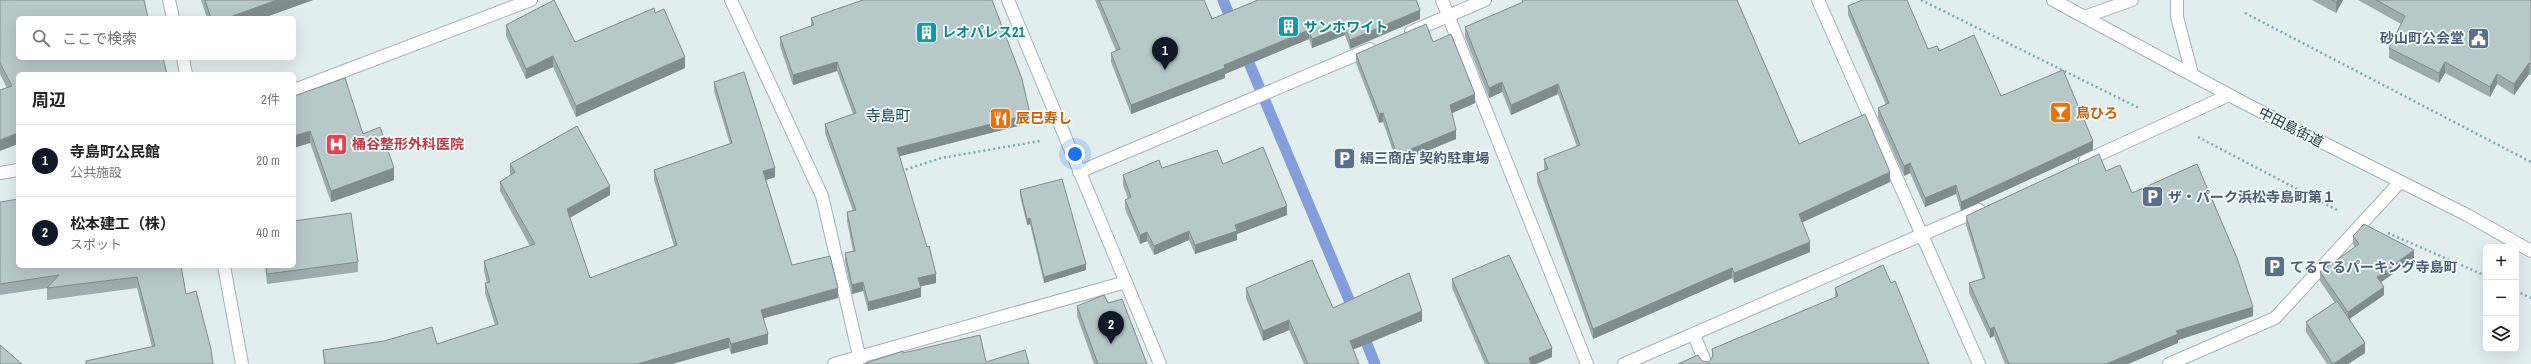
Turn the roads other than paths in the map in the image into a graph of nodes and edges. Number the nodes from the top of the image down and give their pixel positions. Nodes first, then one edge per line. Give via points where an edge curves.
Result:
1 (169, 0) edge
2 (531, 0) edge
3 (731, 0) edge
4 (1008, 0) edge
5 (1442, 0) edge
6 (1485, 0) edge
7 (1818, 0) edge
8 (2053, 0) edge
9 (2132, 0) edge
10 (2177, 0) edge
11 (173, 16) edge
12 (1448, 16) junction
13 (2084, 16) junction
14 (1399, 37) edge
15 (1385, 43) edge
16 (183, 60) edge
17 (186, 72) edge
18 (2192, 74) junction
19 (296, 89) edge
20 (2229, 94) junction
21 (2072, 167) edge
22 (16, 170) edge
23 (1079, 172) junction
24 (0, 174) edge
25 (2400, 182) junction
26 (1993, 204) edge
27 (1922, 237) junction
28 (2531, 251) edge
29 (224, 268) edge
30 (1126, 282) junction
31 (1694, 335) junction
32 (860, 361) edge
33 (242, 364) edge
34 (834, 364) edge
35 (1160, 364) edge
36 (1587, 364) edge
37 (1624, 364) edge
38 (1706, 364) edge
39 (1979, 364) edge
40 (2169, 364) edge

1 - 11 street
2 - 19 street
3 - 32 street via 822,196
4 - 23 street
5 - 12 street
6 - 12 street
7 - 27 street
8 - 13 street, 中田島街道
9 - 13 street
10 - 18 street via 2177,17
12 - 14 street
12 - 36 street
13 - 18 street, 中田島街道
15 - 23 street
16 - 17 street
18 - 20 street, 中田島街道
20 - 21 street
20 - 25 street, 中田島街道
22 - 24 street
23 - 30 street
25 - 28 street, 中田島街道
25 - 40 street via 2275,318
26 - 27 street
27 - 31 street
27 - 39 street
29 - 33 street
30 - 32 street
30 - 35 street
31 - 37 street
31 - 38 street
32 - 34 street

